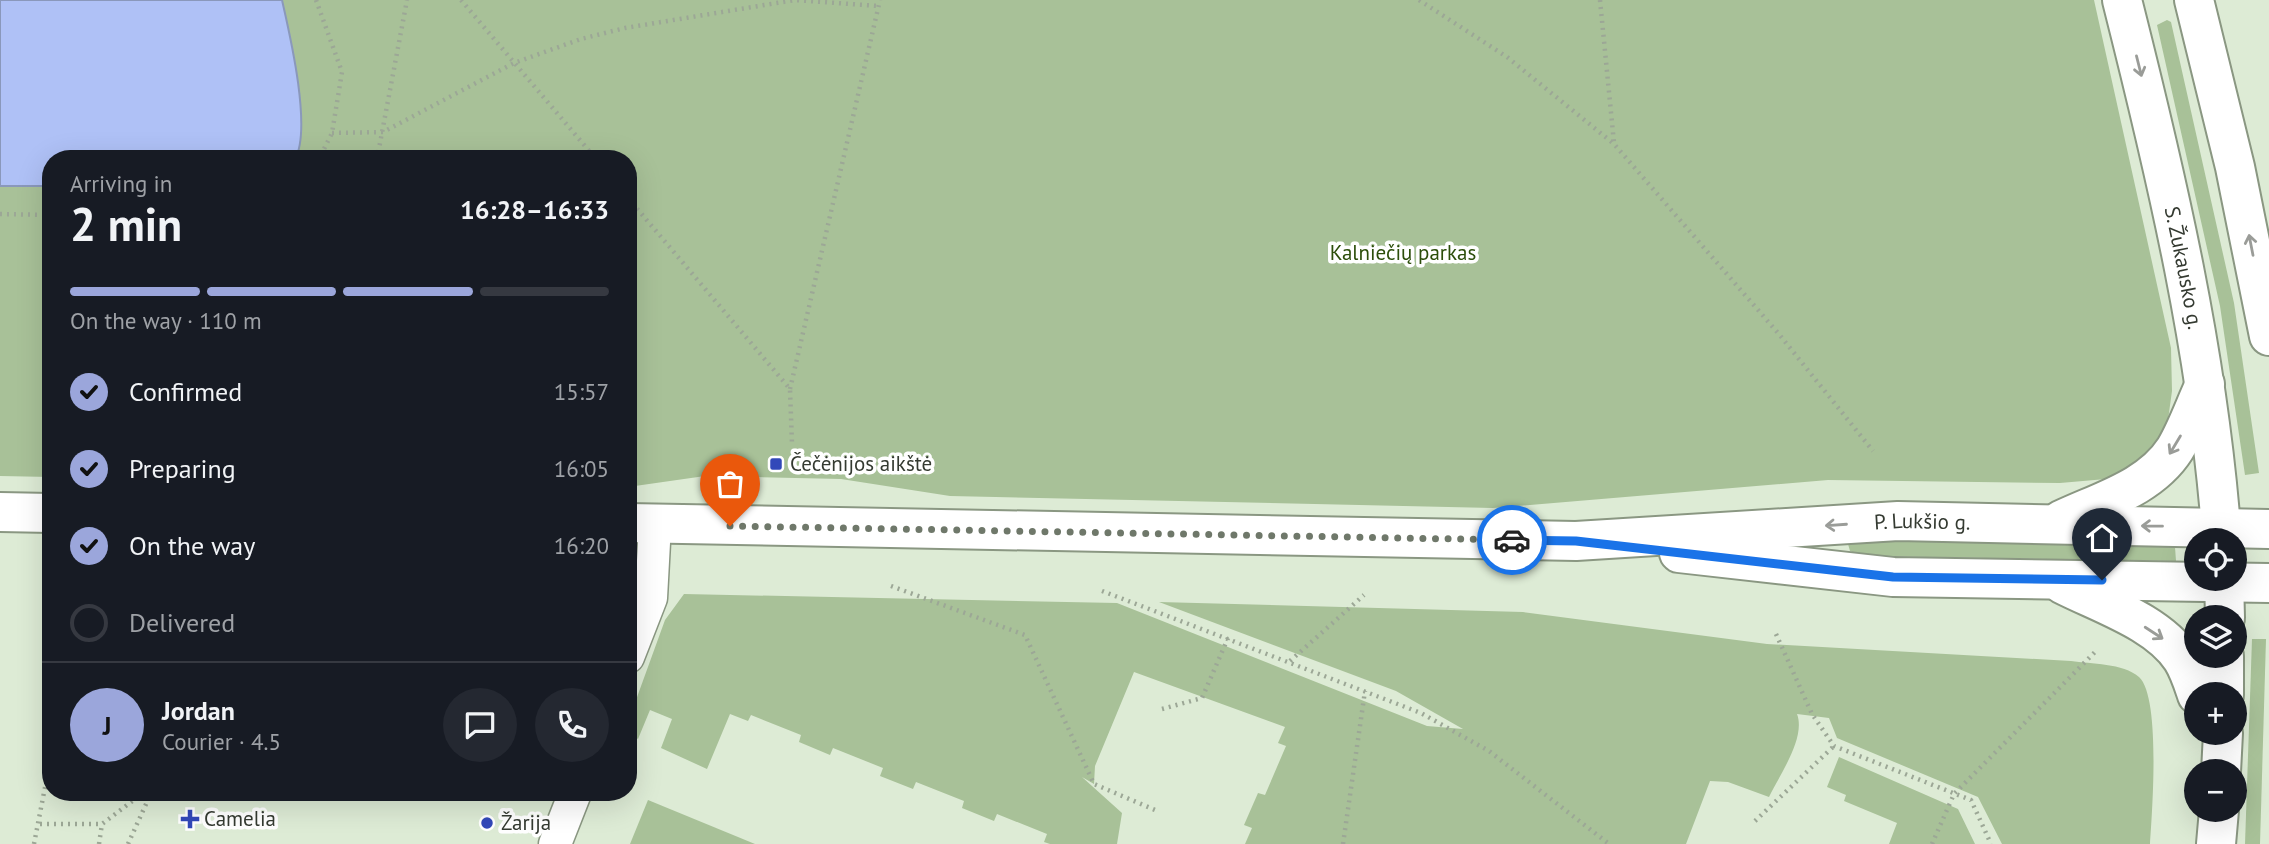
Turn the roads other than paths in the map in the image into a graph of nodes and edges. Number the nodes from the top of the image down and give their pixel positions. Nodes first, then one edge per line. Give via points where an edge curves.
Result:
1 (2122, 0) edge
2 (2194, 0) edge
3 (2269, 336) edge
4 (2205, 384) junction
5 (0, 512) edge
6 (42, 513) edge
7 (642, 524) edge
8 (2051, 524) junction
9 (2220, 528) edge
10 (2269, 529) edge
11 (2247, 531) edge
12 (2184, 532) edge
13 (1576, 541) junction
14 (2050, 579) junction
15 (2269, 583) edge
16 (2224, 593) edge
17 (637, 634) edge
18 (2192, 682) edge
19 (572, 801) edge
20 (2218, 822) edge
21 (555, 844) edge
22 (2216, 844) edge

1 -> 4 main road, S. Žukausko g. via 2154,125
3 -> 2 main road via 2235,167
4 -> 8 main road via 2175,448 2160,468 2140,483
4 - 9 main road, S. Žukausko g.
5 - 6 main road
7 - 13 main road, P. Lukšio g.
7 - 17 street via 651,598
12 -> 8 main road, P. Lukšio g.
8 -> 13 main road, P. Lukšio g. via 1898,521
10 - 11 main road, P. Lukšio g.
13 - 14 main road, P. Lukšio g. via 1893,577
14 - 16 main road, P. Lukšio g.
14 -> 18 main road via 2169,643
15 - 16 main road, P. Lukšio g.
19 - 21 street
20 - 22 main road

